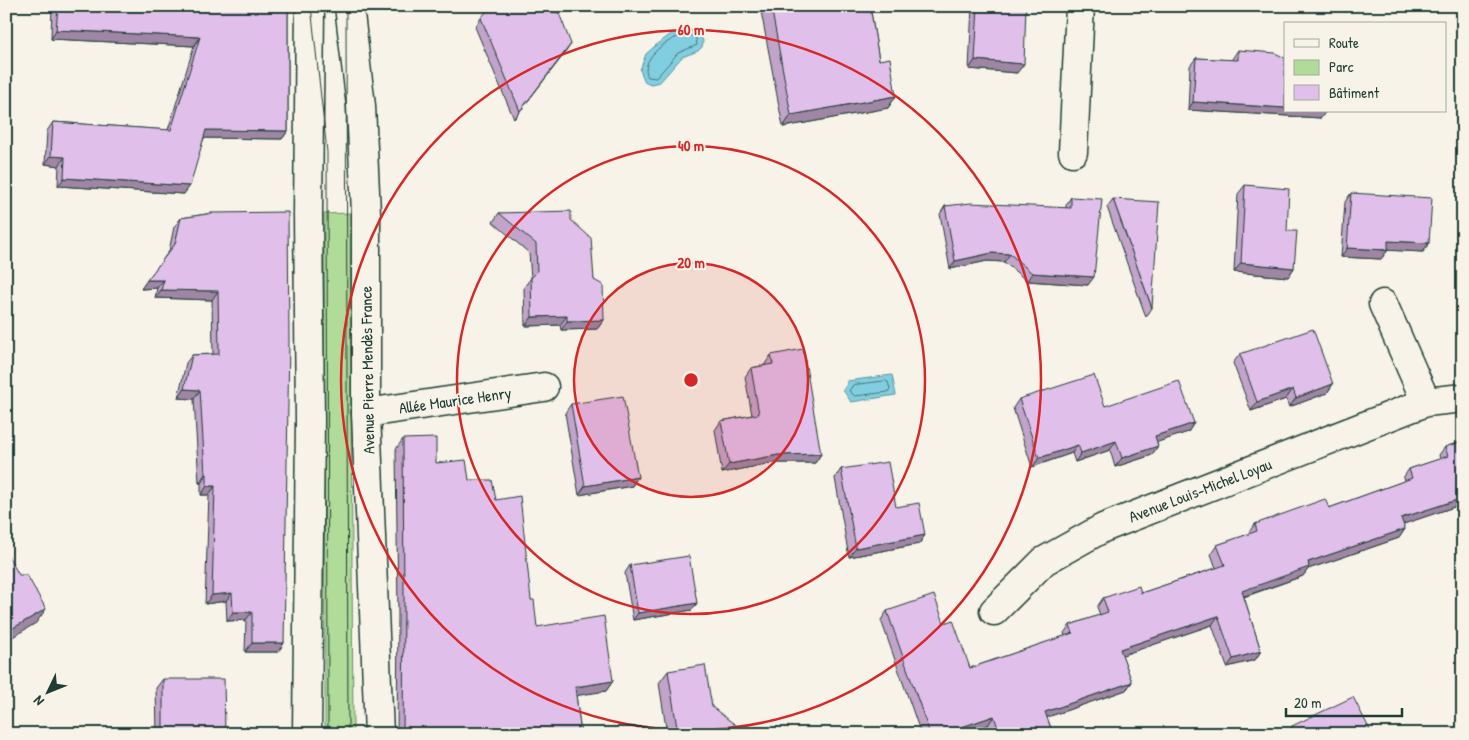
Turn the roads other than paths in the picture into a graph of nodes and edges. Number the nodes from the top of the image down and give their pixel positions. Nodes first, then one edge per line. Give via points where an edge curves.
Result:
1 (310, 6) edge
2 (349, 6) edge
3 (1080, 6) edge
4 (1073, 152) dead end
5 (1383, 304) dead end
6 (544, 387) dead end
7 (1463, 398) edge
8 (1426, 402) junction
9 (366, 412) junction
10 (994, 611) dead end
11 (307, 734) edge
12 (379, 734) edge

1 - 11 main road
2 - 9 main road, Avenue Pierre Mendès France via 361,106 366,214
3 - 4 main road
5 - 8 main road
6 - 9 main road, Allée Maurice Henry
7 - 8 main road, Avenue Louis-Michel Loyau
8 - 10 main road, Avenue Louis-Michel Loyau via 1103,528 1044,561
9 - 12 main road, Avenue Pierre Mendès France

